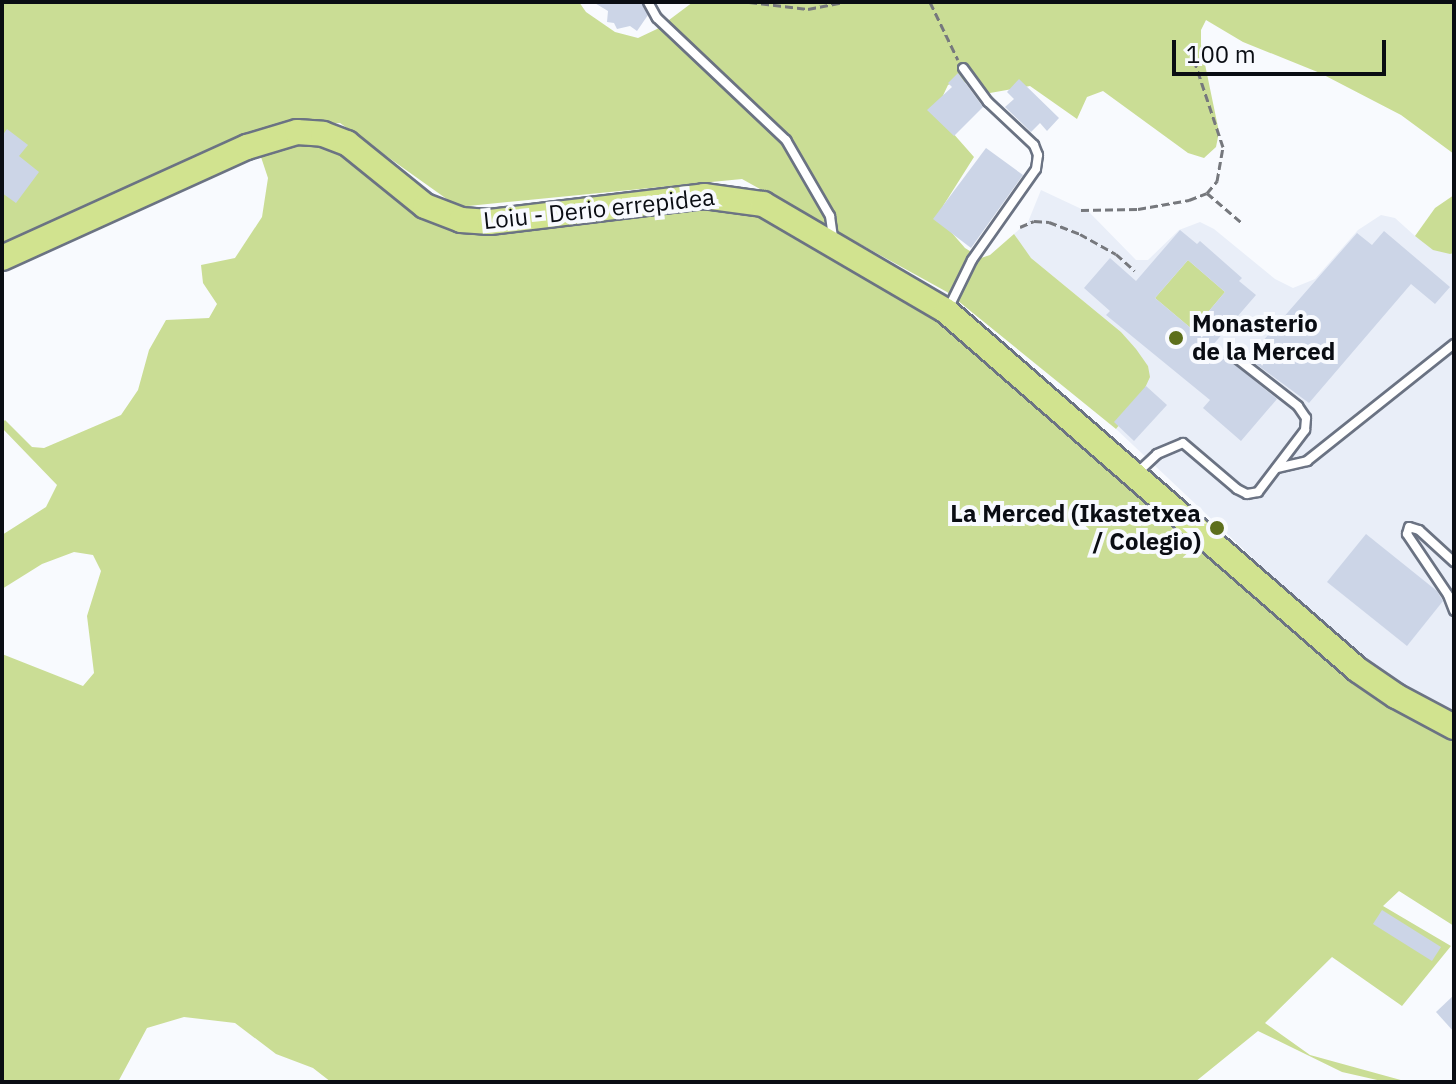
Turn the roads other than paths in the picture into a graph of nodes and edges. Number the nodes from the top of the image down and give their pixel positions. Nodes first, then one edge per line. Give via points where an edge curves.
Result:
1 (648, 2) edge
2 (963, 68) road end
3 (834, 244) junction
4 (2, 258) edge
5 (946, 311) junction
6 (1454, 344) edge
7 (1234, 356) dead end
8 (1277, 468) junction
9 (1135, 476) junction
10 (1454, 562) edge
11 (1454, 611) edge
12 (1454, 727) edge

1 - 3 lane via 657,18 786,140 830,216
2 - 5 lane via 1038,155 1036,169 972,260
3 - 4 main road, Loiu - Derio errepidea via 763,204 726,196 490,222 461,220 425,206 347,143 297,132 247,147
3 - 5 main road, Loiu - Derio errepidea
5 - 9 main road, Loiu - Derio errepidea
6 - 8 lane via 1307,461
7 - 8 lane via 1306,418 1305,430
8 - 9 lane via 1258,492 1247,494 1183,443 1157,454
9 - 12 main road, Loiu - Derio errepidea via 1358,670
10 - 11 lane via 1409,527 1407,534

